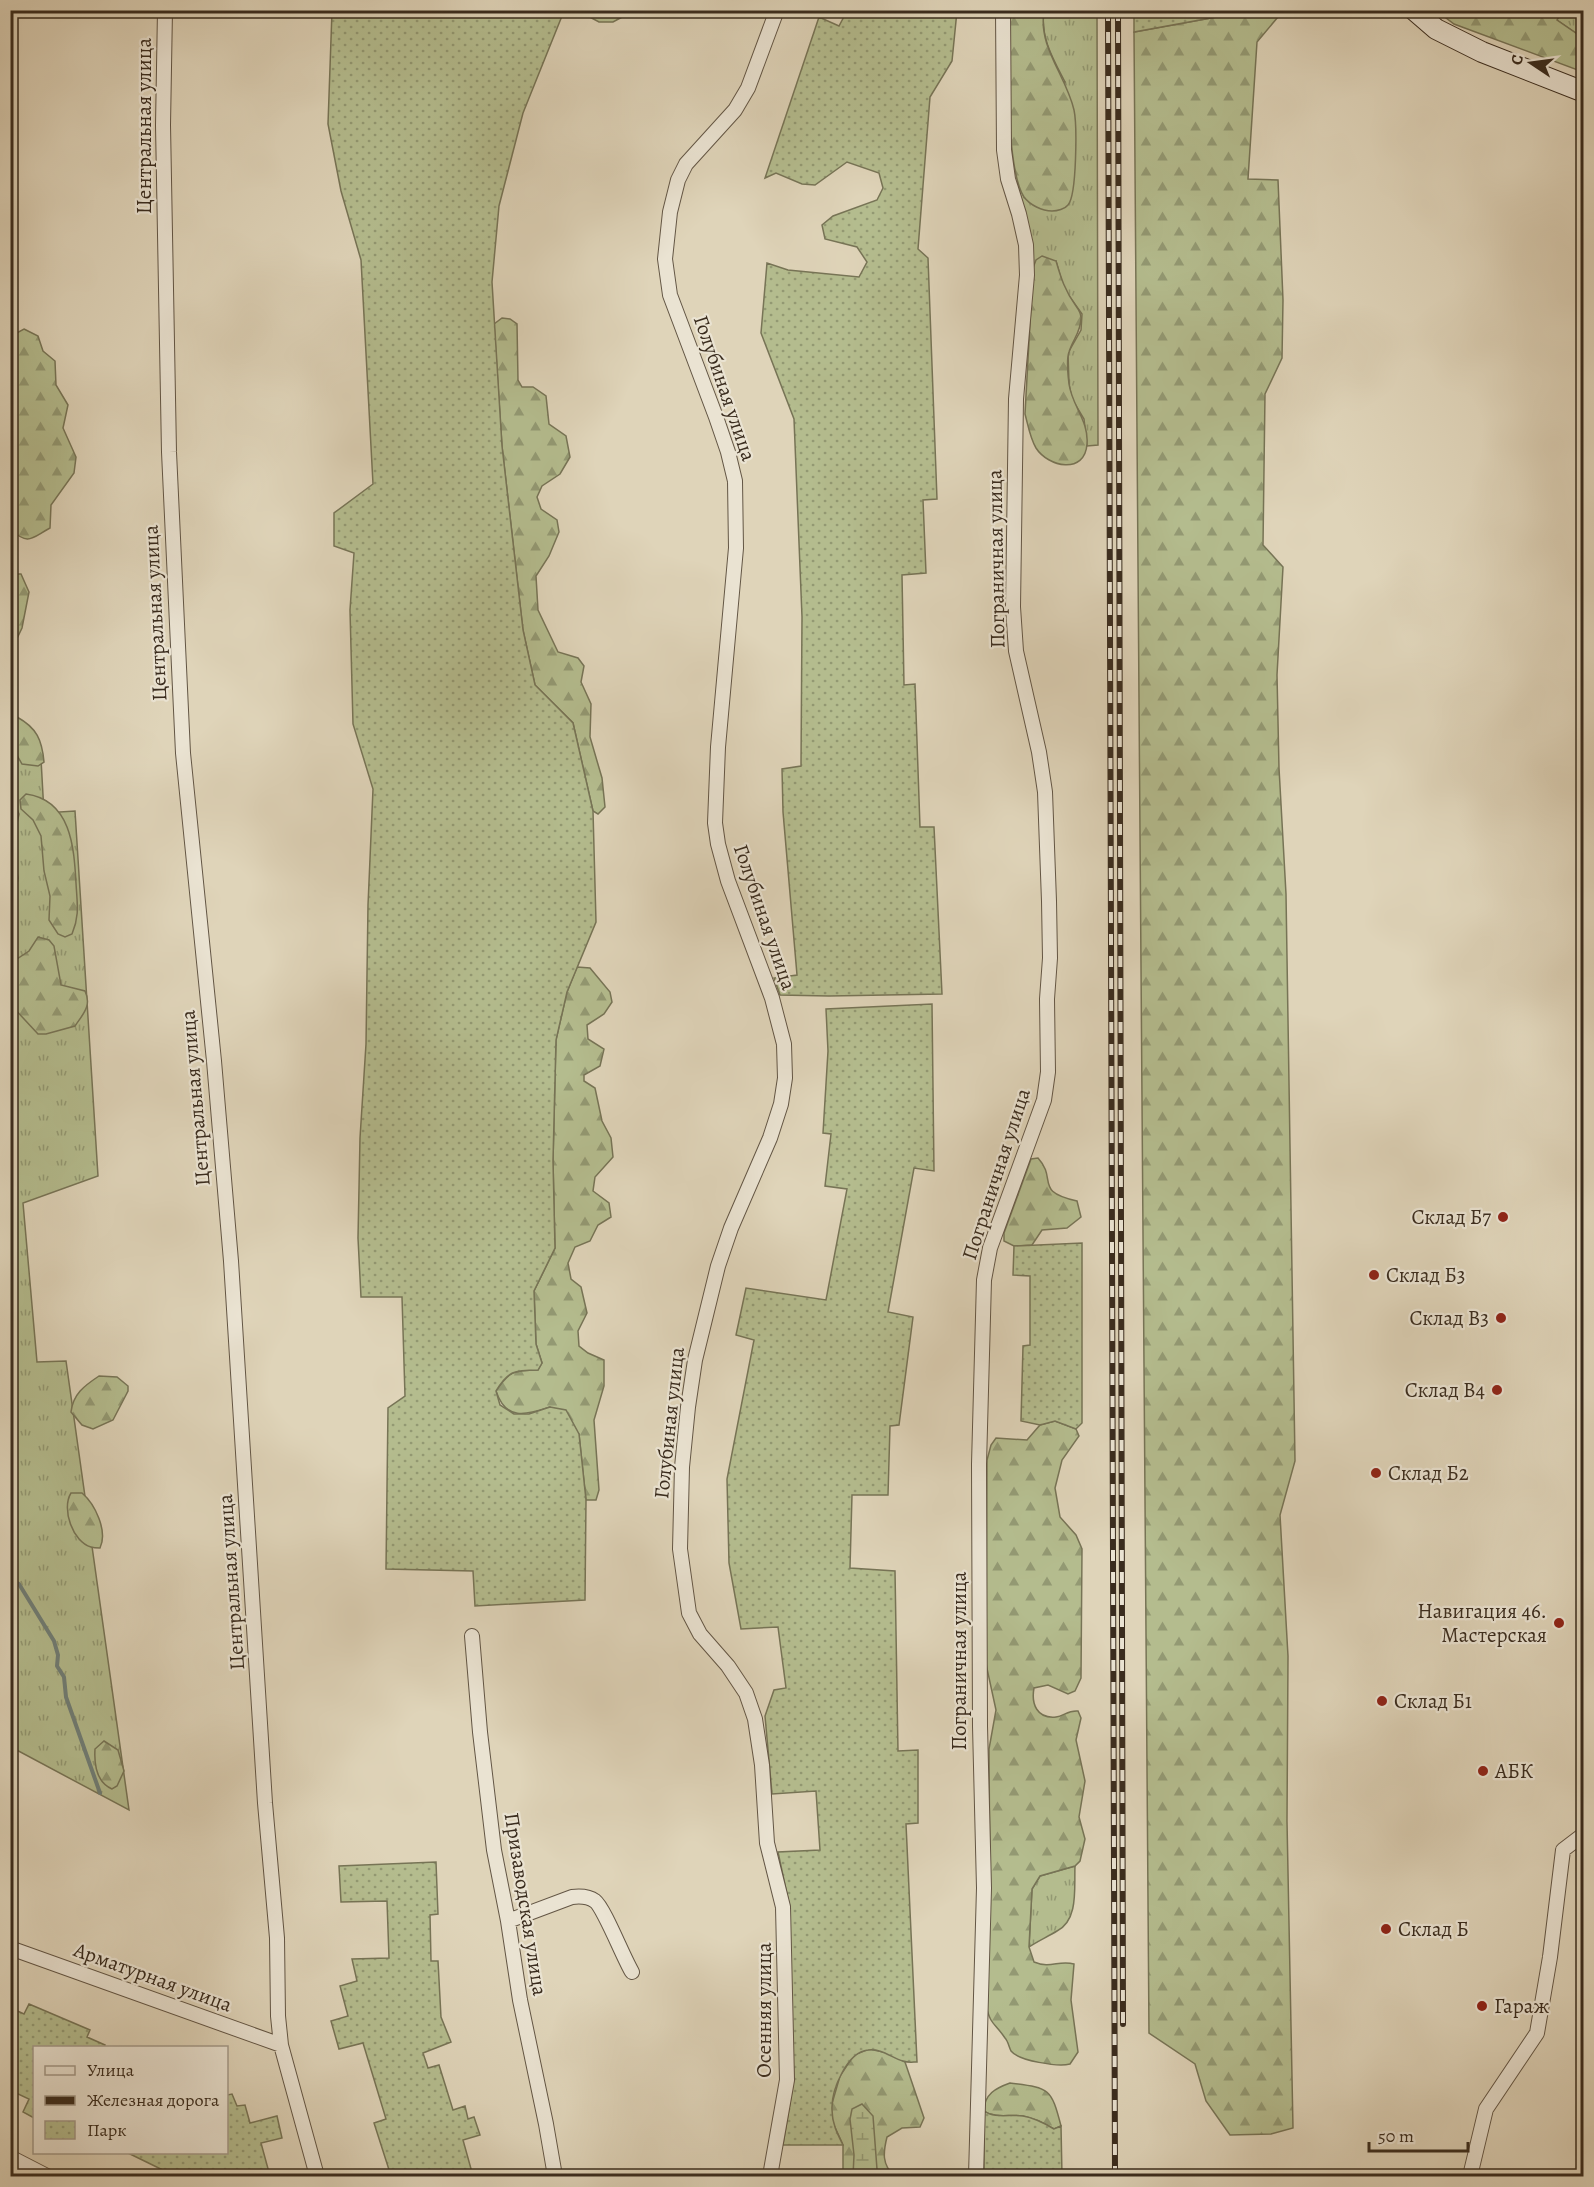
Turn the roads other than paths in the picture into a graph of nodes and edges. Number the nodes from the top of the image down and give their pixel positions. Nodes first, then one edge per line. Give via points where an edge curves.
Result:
1 (165, 10) edge
2 (777, 10) edge
3 (1003, 10) edge
4 (1414, 10) edge
5 (1584, 92) edge
6 (472, 1635) dead end
7 (1584, 1834) edge
8 (767, 1843) joint
9 (508, 1920) junction
10 (10, 1948) edge
11 (632, 1972) dead end
12 (281, 2045) junction
13 (10, 2157) edge
14 (47, 2176) edge
15 (317, 2176) edge
16 (555, 2176) edge
17 (770, 2176) edge
18 (976, 2176) edge
19 (1470, 2176) edge

1 - 12 street, Центральная улица via 163,125 169,452 183,753 231,1261 265,1803 278,1938
2 - 8 street, Голубиная улица via 748,88 735,110 686,164 678,180 665,259 670,295 735,480 736,548 715,823 728,881 772,998 784,1044 781,1104 731,1228 706,1308 688,1407 681,1502 680,1549 689,1613 700,1634 746,1693 755,1719
3 - 18 street, Пограничная улица via 1004,150 1026,245 1027,274 1016,399 1013,607 1016,651 1045,792 1050,958 1044,1100 990,1248 984,1280 978,1464 984,1888
4 - 5 main road via 1436,28 1482,51
6 - 9 street, Призаводская улица via 491,1827
7 - 19 street via 1563,1850 1537,2033 1486,2109
8 - 17 street, Осенняя улица via 784,1920 787,2080
9 - 11 street via 572,1897 589,1898 600,1907
9 - 16 street, Призаводская улица
10 - 12 street, Арматурная улица
12 - 15 street, Центральная улица
13 - 14 street

